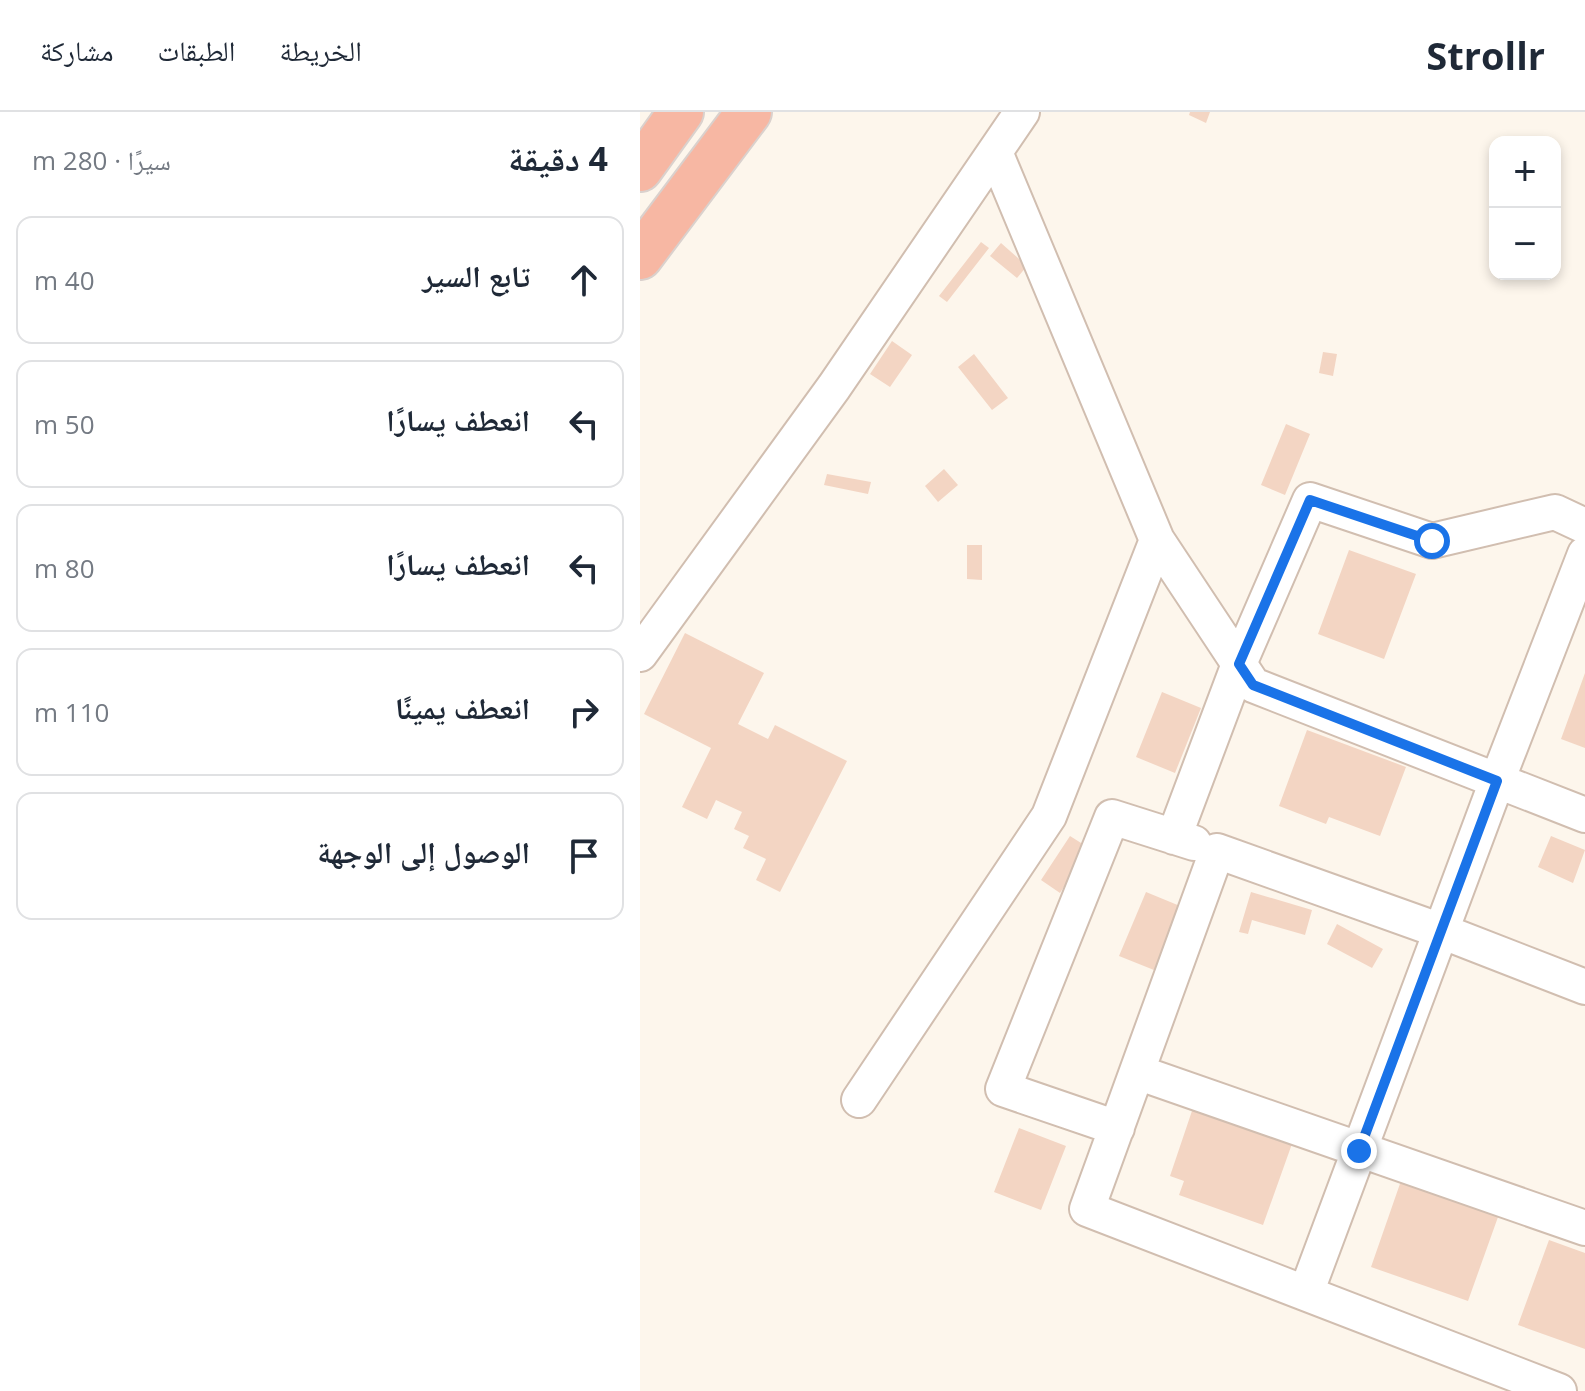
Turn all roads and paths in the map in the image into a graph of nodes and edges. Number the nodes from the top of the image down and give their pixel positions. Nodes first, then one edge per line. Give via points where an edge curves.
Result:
1 (681, 112) edge
2 (749, 112) edge
3 (1022, 112) edge
4 (995, 152) junction
5 (640, 169) edge
6 (640, 257) edge
7 (1585, 526) edge
8 (1157, 540) junction
9 (1585, 554) edge
10 (640, 654) edge
11 (1239, 664) junction
12 (1497, 781) junction
13 (1585, 815) edge
14 (1174, 837) junction
15 (1217, 851) junction
16 (1441, 931) junction
17 (1585, 987) edge
18 (1137, 1072) junction
19 (859, 1100) dead end
20 (1117, 1128) junction
21 (1359, 1151) junction
22 (1585, 1228) edge
23 (1306, 1293) junction
24 (1559, 1391) edge

1 - 5 highway
2 - 6 highway
3 - 4 street
4 - 8 street
4 - 10 street via 834,387
7 - 11 street via 1555,512 1432,541 1310,500
8 - 11 street
8 - 19 street via 1049,816
9 - 12 street
11 - 12 street via 1253,685
11 - 14 street
12 - 13 street
12 - 16 street
14 - 15 street
14 - 20 street via 1112,817 1003,1089
15 - 16 street
15 - 18 street
16 - 17 street
16 - 21 street
18 - 20 street
18 - 21 street
20 - 23 street via 1087,1209
21 - 22 street
21 - 23 street
23 - 24 street

